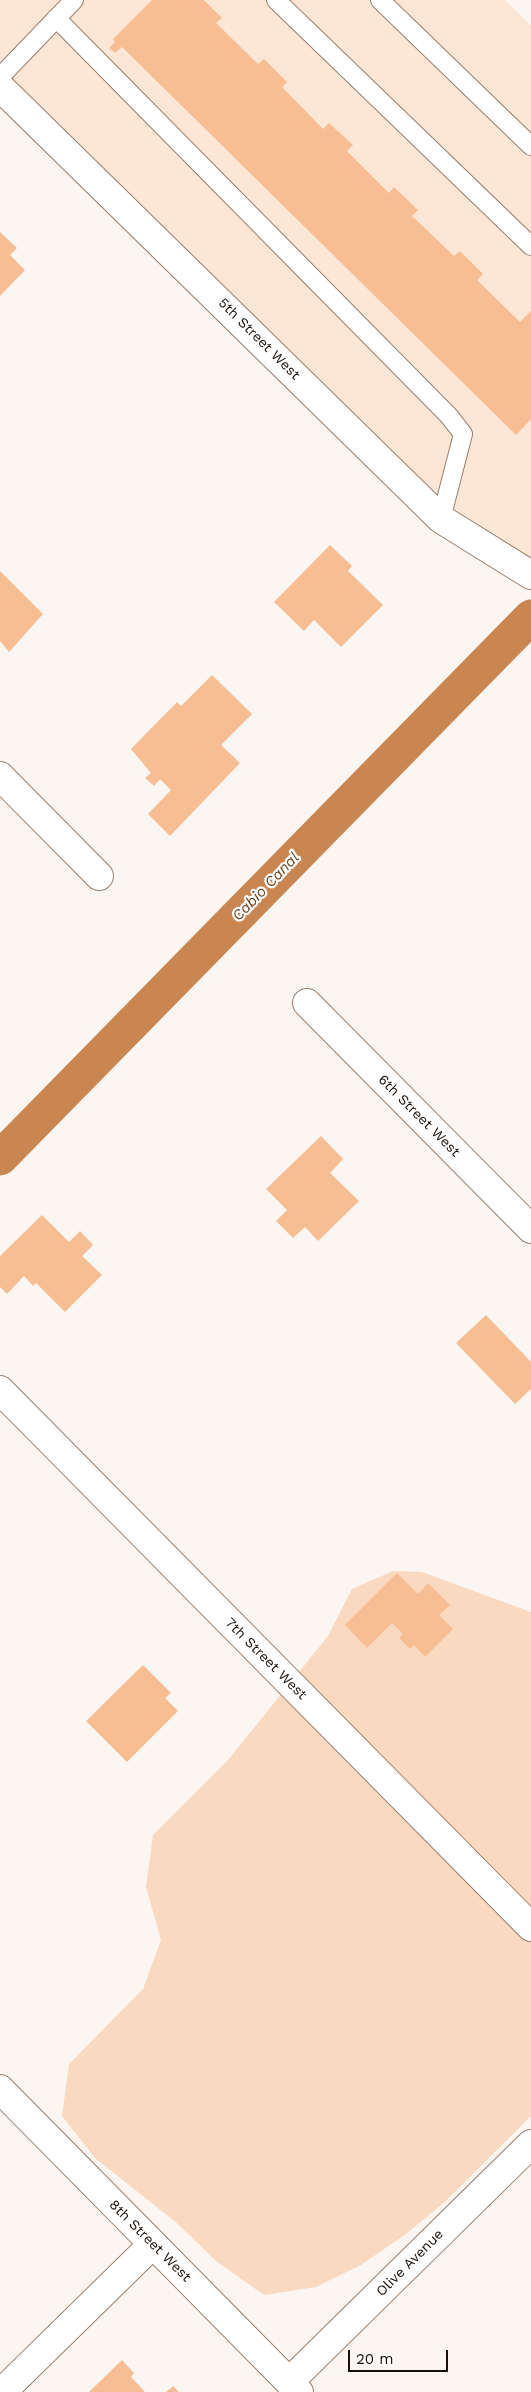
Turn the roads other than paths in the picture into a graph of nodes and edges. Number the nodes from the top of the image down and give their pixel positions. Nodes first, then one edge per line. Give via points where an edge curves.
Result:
1 (74, 0) edge
2 (276, 0) edge
3 (380, 0) edge
4 (56, 18) junction
5 (0, 77) edge
6 (0, 86) edge
7 (531, 146) edge
8 (531, 246) edge
9 (441, 519) junction
10 (531, 575) edge
11 (0, 776) edge
12 (99, 876) dead end
13 (307, 1003) dead end
14 (531, 1229) edge
15 (0, 1390) edge
16 (531, 1927) edge
17 (0, 2089) edge
18 (531, 2144) edge
19 (153, 2244) junction
20 (294, 2387) edge
21 (2, 2392) edge

1 - 4 lane
2 - 8 lane
3 - 7 lane
4 - 5 lane
4 - 9 lane via 449,416 463,434
6 - 9 street, 5th Street West
9 - 10 street, 5th Street West
11 - 12 street
13 - 14 street, 6th Street West
15 - 16 street, 7th Street West
17 - 19 street, 8th Street West
18 - 20 street, Olive Avenue
19 - 20 street, 8th Street West
19 - 21 street

